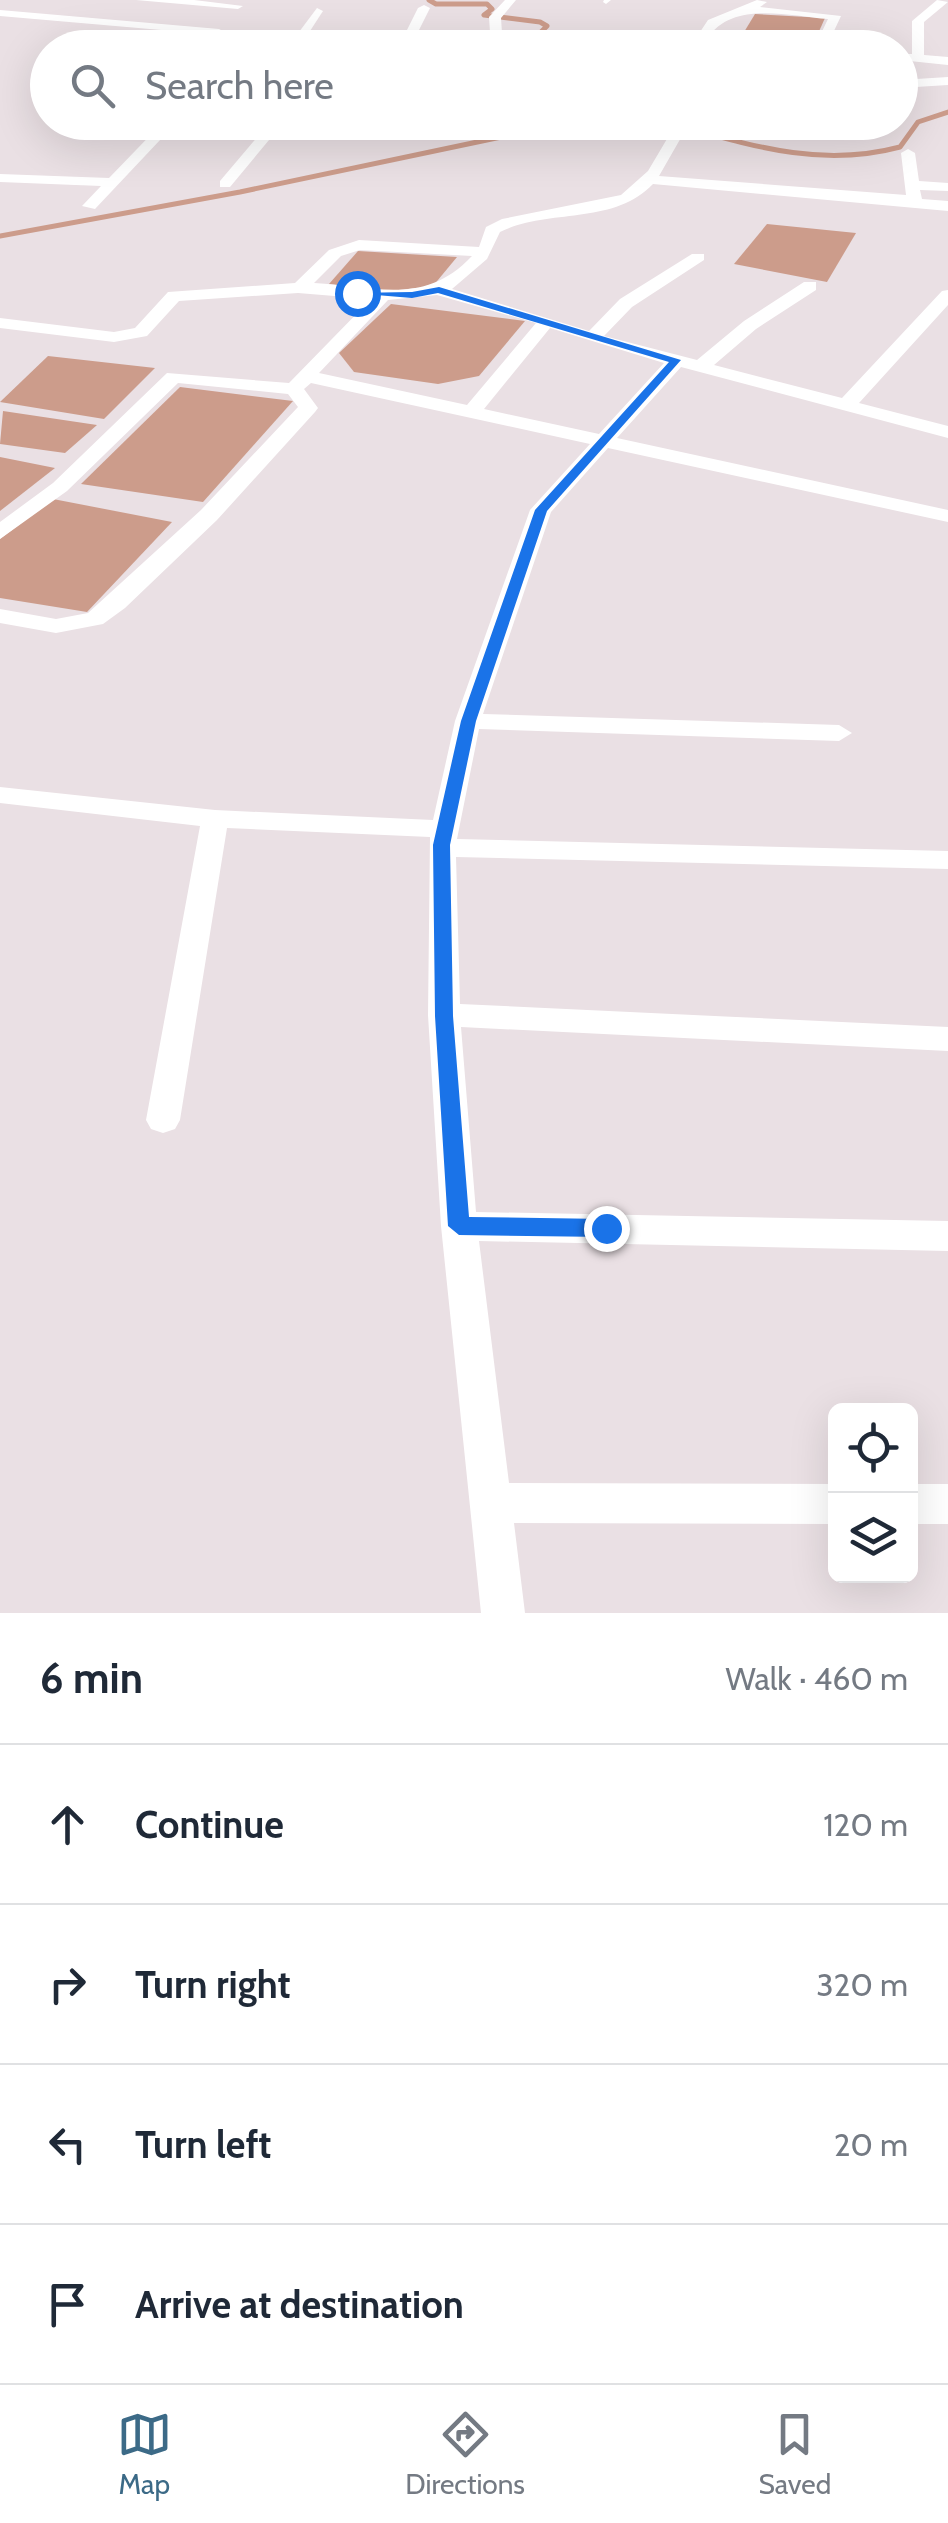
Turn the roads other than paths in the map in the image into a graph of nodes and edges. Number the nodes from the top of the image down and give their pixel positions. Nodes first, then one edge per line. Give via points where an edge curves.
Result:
1 (141, 0) edge
2 (511, 0) edge
3 (768, 0) edge
4 (944, 0) edge
5 (168, 1) edge
6 (242, 3) edge
7 (48, 5) dead end
8 (424, 8) dead end
9 (744, 9) junction
10 (317, 11) dead end
11 (0, 13) edge
12 (19, 15) junction
13 (195, 30) edge
14 (221, 30) edge
15 (305, 30) edge
16 (413, 30) edge
17 (496, 30) edge
18 (706, 30) edge
19 (828, 30) edge
20 (918, 58) joint
21 (948, 60) edge
22 (948, 81) edge
23 (918, 83) edge
24 (153, 140) edge
25 (263, 140) edge
26 (673, 140) edge
27 (908, 152) dead end
28 (0, 178) edge
29 (647, 180) junction
30 (111, 182) junction
31 (225, 184) dead end
32 (948, 187) edge
33 (913, 193) junction
34 (90, 206) dead end
35 (948, 206) edge
36 (484, 252) junction
37 (698, 257) dead end
38 (810, 286) dead end
39 (300, 288) junction
40 (439, 290) junction
41 (948, 295) edge
42 (382, 296) junction
43 (548, 321) junction
44 (0, 323) edge
45 (592, 338) junction
46 (688, 364) junction
47 (300, 383) junction
48 (845, 406) junction
49 (473, 410) junction
50 (948, 432) edge
51 (604, 439) junction
52 (948, 516) edge
53 (0, 532) edge
54 (0, 616) edge
55 (468, 721) junction
56 (838, 733) dead end
57 (0, 795) edge
58 (215, 819) junction
59 (443, 838) junction
60 (948, 860) edge
61 (444, 1016) junction
62 (948, 1040) edge
63 (163, 1120) dead end
64 (459, 1226) junction
65 (948, 1236) edge
66 (492, 1504) junction
67 (828, 1504) edge
68 (918, 1504) edge
69 (948, 1504) edge
70 (504, 1613) edge

1 - 5 street
2 - 17 street via 495,16
3 - 9 street
4 - 20 street via 918,21
5 - 6 street
6 - 14 street
7 - 12 street
8 - 16 street
9 - 18 street
9 - 19 street via 835,16
10 - 15 street
11 - 12 street
12 - 13 street
20 - 21 street
22 - 23 street
24 - 30 street
25 - 31 street
26 - 29 street
27 - 33 street
28 - 30 street
29 - 33 street
29 - 36 street via 641,189 583,210 505,222 492,230
30 - 34 street
32 - 33 street
33 - 35 street via 915,204
36 - 39 street via 359,246 335,253
36 - 40 street
37 - 45 street via 626,303
38 - 46 street
39 - 42 street
39 - 44 street via 174,296 142,332 114,337
40 - 42 street
40 - 43 street
41 - 48 street
42 - 47 street
43 - 45 street
43 - 49 street
45 - 46 street
46 - 48 street
46 - 51 street
47 - 49 street
47 - 53 street via 174,377 60,487
47 - 54 street via 308,408 117,604 95,619 56,626
48 - 50 street
49 - 51 street
51 - 52 street
51 - 55 street via 541,510
55 - 56 street
55 - 59 street
57 - 58 street
58 - 59 street
58 - 63 street
59 - 60 street
59 - 61 street
61 - 62 street
61 - 64 street
64 - 65 street
64 - 66 street
66 - 67 street
66 - 70 street
68 - 69 street

